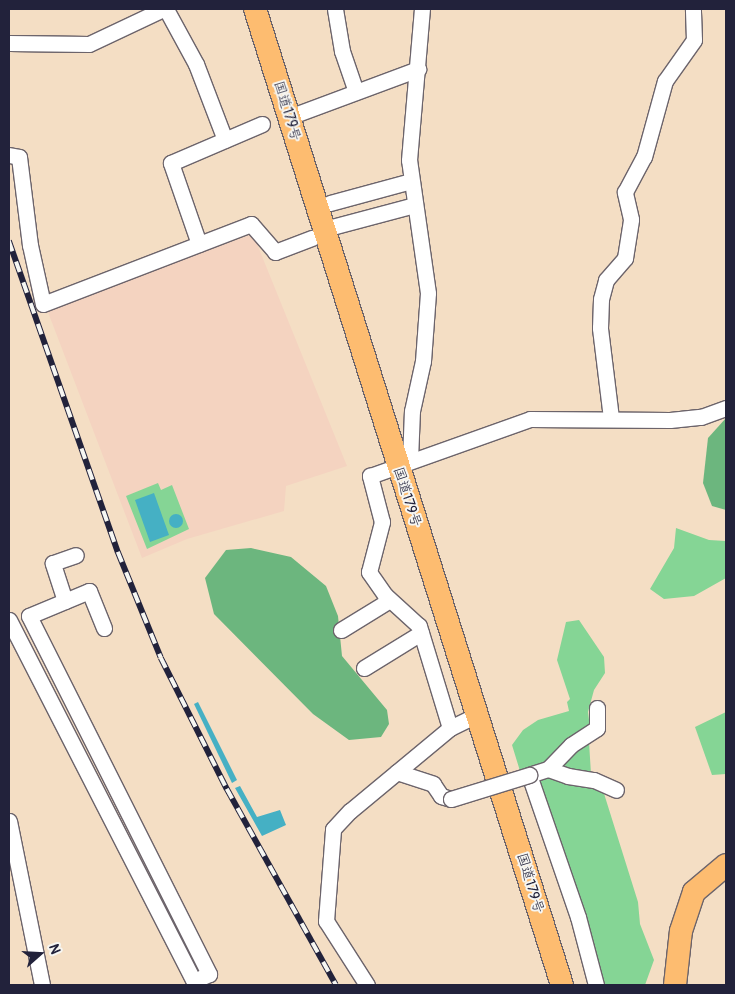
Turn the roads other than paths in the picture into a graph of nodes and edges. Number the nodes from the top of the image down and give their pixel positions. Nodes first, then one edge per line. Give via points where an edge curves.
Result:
1 (136, 9) edge
2 (165, 9) edge
3 (240, 9) edge
4 (255, 9) edge
5 (335, 9) edge
6 (422, 9) edge
7 (693, 9) edge
8 (114, 32) junction
9 (9, 43) edge
10 (418, 69) junction
11 (356, 92) junction
12 (289, 117) junction
13 (262, 124) dead end
14 (225, 140) junction
15 (9, 155) edge
16 (411, 180) junction
17 (330, 203) dead end
18 (414, 205) junction
19 (318, 234) junction
20 (199, 244) junction
21 (726, 408) edge
22 (611, 418) junction
23 (397, 465) junction
24 (76, 555) dead end
25 (390, 600) junction
26 (65, 601) junction
27 (9, 620) edge
28 (104, 628) dead end
29 (341, 630) dead end
30 (421, 633) junction
31 (55, 667) junction
32 (364, 668) dead end
33 (38, 674) junction
34 (598, 708) dead end
35 (463, 722) junction
36 (548, 769) junction
37 (397, 772) junction
38 (529, 775) junction
39 (616, 790) dead end
40 (9, 821) edge
41 (136, 830) junction
42 (122, 837) junction
43 (726, 865) edge
44 (195, 983) edge
45 (42, 985) edge
46 (367, 985) edge
47 (546, 985) edge
48 (562, 985) edge
49 (596, 985) edge
50 (675, 985) edge

1 - 8 street
2 - 8 street
2 - 14 street via 196,64
3 - 19 highway, 国道179号
4 - 12 highway, 国道179号
5 - 11 street via 342,51
6 - 10 street
7 - 22 street via 694,40 665,81 644,157 625,192 631,219 625,258 606,280 601,299 600,328
8 - 9 street via 89,44
10 - 11 street
10 - 16 street via 409,160
11 - 12 street
12 - 19 highway, 国道179号
13 - 14 street
14 - 20 street via 171,163
15 - 20 street via 19,157 30,245 43,304
16 - 17 street
16 - 18 street
18 - 19 street
18 - 23 street via 428,293 423,361
19 - 20 street via 275,252 251,224
19 - 23 highway, 国道179号
21 - 22 street via 694,418
22 - 23 street via 530,420
23 - 25 street via 370,476 382,522 369,572
23 - 35 highway, 国道179号
24 - 26 street via 53,563
25 - 29 street
25 - 30 street via 419,626
26 - 28 street via 89,591
26 - 31 street via 29,616
27 - 33 street
30 - 32 street
30 - 35 street
31 - 33 street
31 - 41 street
33 - 42 street
34 - 36 street via 597,728 571,745
35 - 37 street
35 - 47 highway, 国道179号
35 - 48 highway, 国道179号
36 - 38 street
36 - 39 street via 594,780
37 - 38 street, bridge via 433,784 441,796 451,799
37 - 46 street via 334,829 329,858 326,921
38 - 49 street via 578,917
40 - 45 street
41 - 42 street
41 - 44 street via 209,974
42 - 44 street
43 - 50 highway via 694,892 681,931

